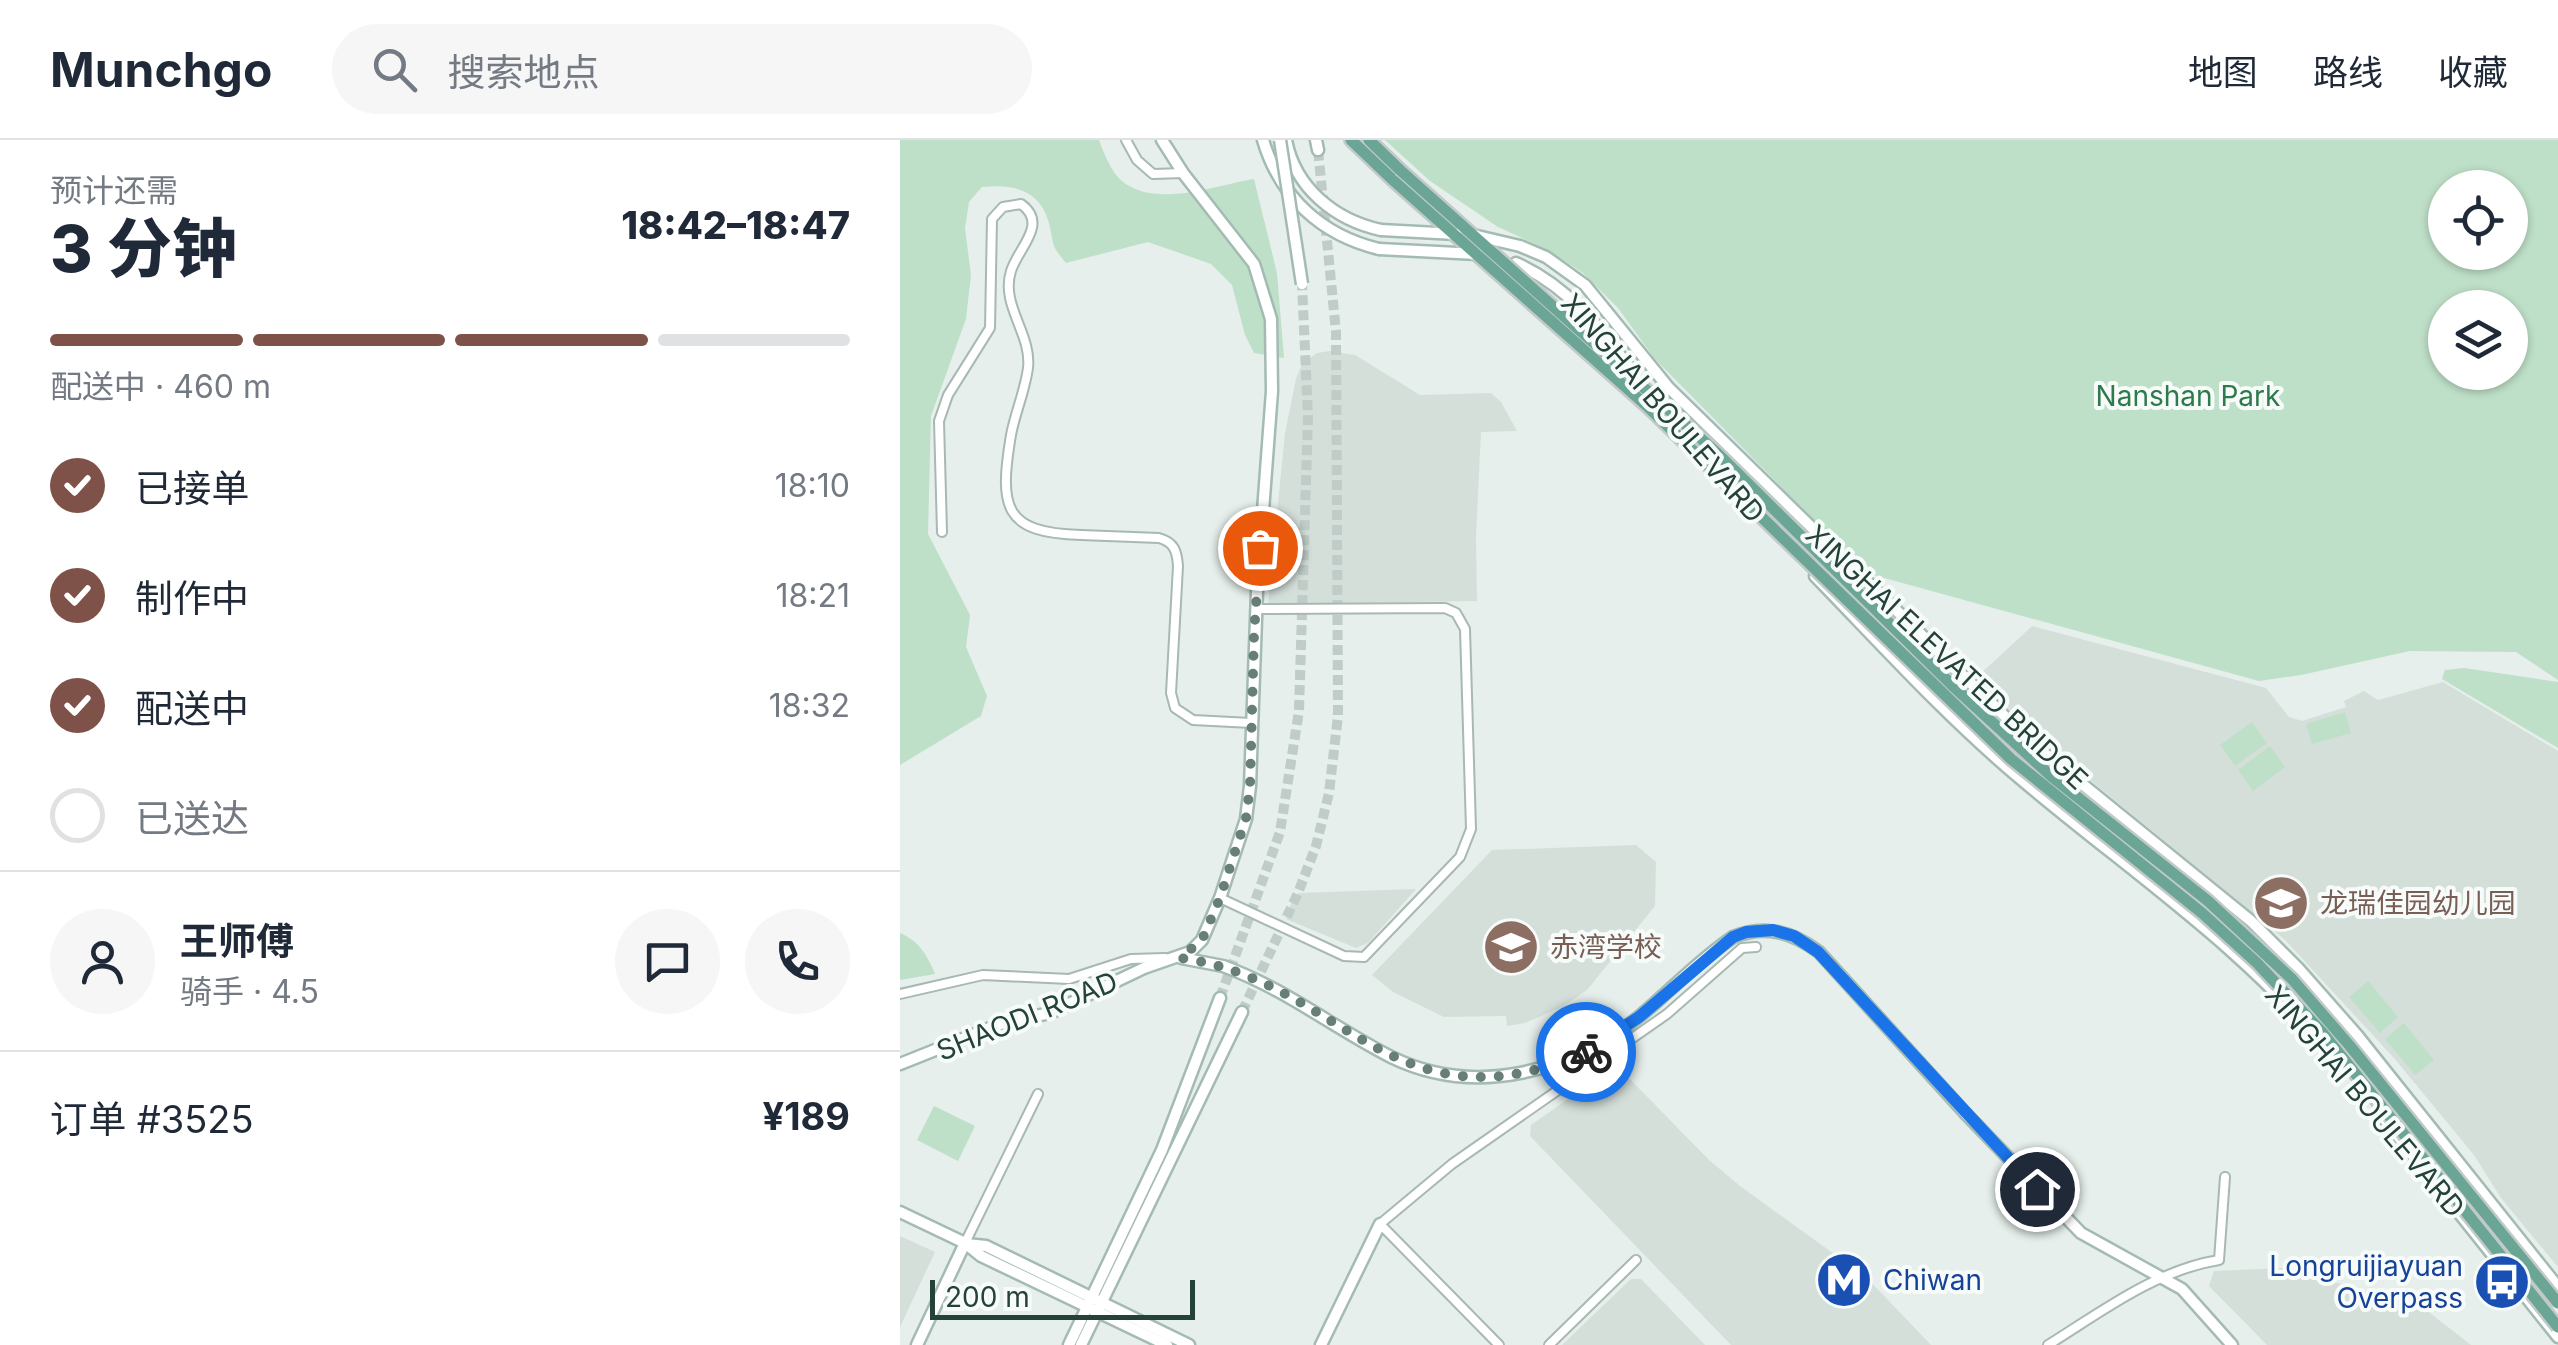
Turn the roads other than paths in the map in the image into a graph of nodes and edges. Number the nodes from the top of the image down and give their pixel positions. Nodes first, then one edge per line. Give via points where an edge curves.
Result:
1 (1126, 140) edge
2 (1162, 140) edge
3 (1263, 140) edge
4 (1283, 140) edge
5 (1351, 140) edge
6 (1370, 140) edge
7 (1183, 174) junction
8 (1302, 284) tunnel mouth
9 (942, 532) dead end
10 (1256, 608) junction
11 (1251, 723) junction
12 (1220, 898) junction
13 (1756, 948) dead end
14 (1180, 958) junction
15 (900, 994) edge
16 (1220, 998) tunnel mouth
17 (1242, 1012) tunnel mouth
18 (900, 1064) edge
19 (1038, 1094) dead end
20 (2226, 1177) dead end
21 (900, 1212) edge
22 (1380, 1224) junction
23 (965, 1244) junction
24 (1636, 1260) dead end
25 (2162, 1278) junction
26 (2558, 1287) edge
27 (2558, 1303) edge
28 (1094, 1305) junction
29 (2558, 1328) edge
30 (2558, 1337) edge
31 (917, 1345) edge
32 (1069, 1345) edge
33 (1081, 1345) edge
34 (1167, 1345) edge
35 (1190, 1345) edge
36 (1321, 1345) edge
37 (1500, 1345) edge
38 (1549, 1345) edge
39 (2048, 1345) edge
40 (2232, 1345) edge

1 - 7 street via 1153,174
2 - 7 street
3 - 30 street, XINGHAI BOULEVARD, bridge via 1282,184 1309,215 1340,236 1378,248 1516,263 1582,308 1713,471 1950,714 2275,990
4 - 8 street, bridge
4 - 26 street, XINGHAI BOULEVARD, bridge via 1300,178 1349,219 1381,230 1464,234 1520,246 1586,285 1668,387 2034,745 2298,968
5 - 29 main road, XINGHAI ELEVATED BRIDGE, bridge via 1659,417 2011,759 2257,963 2341,1055
6 - 27 main road, XINGHAI ELEVATED BRIDGE, bridge via 1716,452 1954,688 2292,978
7 - 10 street via 1254,264 1270,310 1272,391
9 - 11 street via 941,412 990,328 992,220 1003,206 1021,204 1033,227 1008,291 1028,350 1012,434 1010,506 1021,523 1045,534 1172,544 1178,566 1174,708 1193,720
10 - 11 street
10 - 12 street via 1444,608 1456,614 1465,628 1471,829 1460,857 1364,957 1344,956
11 - 12 street via 1246,818
12 - 14 street via 1202,940
13 - 22 street via 1742,948 1668,1014 1452,1164
14 - 15 street via 1131,960 1061,980 983,975
14 - 18 street, SHAODI ROAD via 1050,1013
14 - 25 street, bridge via 1223,966 1280,992 1395,1059 1453,1076 1502,1076 1587,1051 1639,1017 1733,937 1773,930 1794,936 1818,952 2080,1234
16 - 28 street
17 - 28 street
19 - 23 street
20 - 25 street via 2219,1260
21 - 23 street
22 - 36 street
22 - 37 street
23 - 28 street via 986,1246
23 - 31 street
24 - 38 street
25 - 39 street
25 - 40 street via 2187,1294
28 - 32 street
28 - 33 street
28 - 34 street
28 - 35 street

